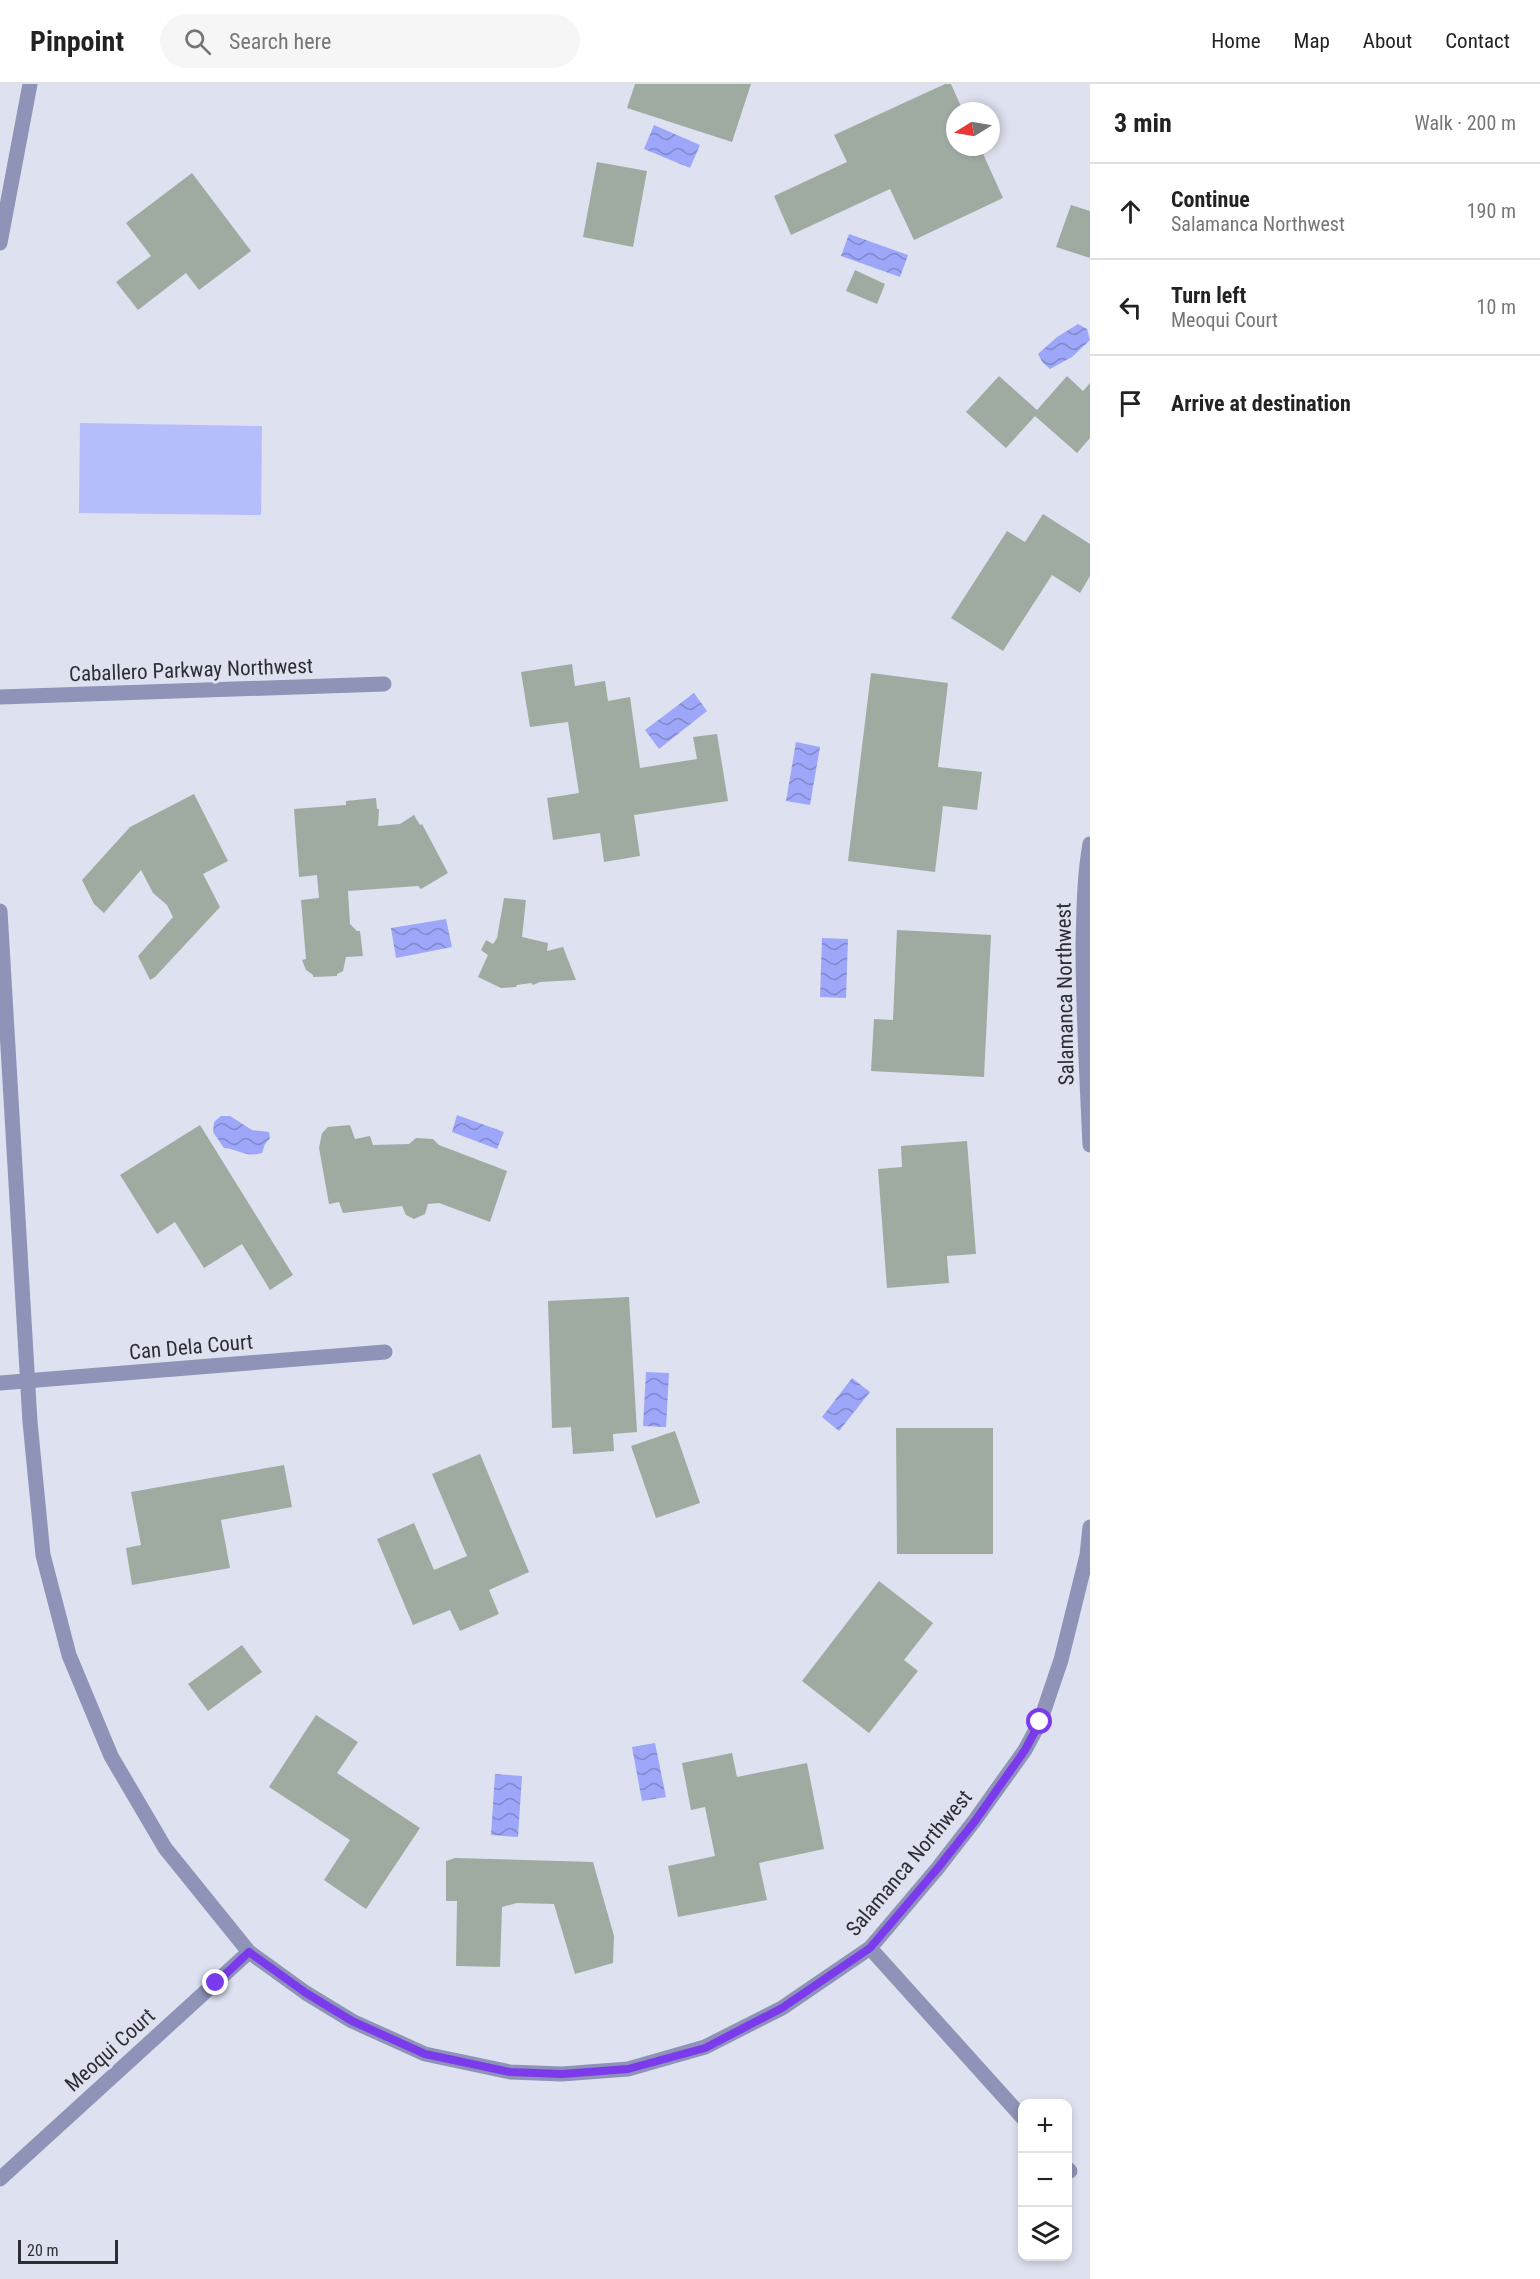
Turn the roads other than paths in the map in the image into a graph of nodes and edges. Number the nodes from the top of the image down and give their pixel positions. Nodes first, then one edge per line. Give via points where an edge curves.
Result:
1 (30, 84) edge
2 (0, 243) edge
3 (384, 684) dead end
4 (0, 697) edge
5 (1090, 844) edge
6 (0, 911) edge
7 (1090, 1145) edge
8 (385, 1352) dead end
9 (29, 1381) junction
10 (0, 1383) edge
11 (1090, 1527) edge
12 (870, 1948) junction
13 (249, 1952) junction
14 (1018, 2112) edge
15 (0, 2180) edge

1 - 2 street
3 - 4 street, Caballero Parkway Northwest
5 - 7 street, Salamanca Northwest via 1084,908 1083,999
6 - 9 street, Salamanca Northwest
8 - 9 street, Can Dela Court
9 - 10 street, Can Dela Court
9 - 13 street, Salamanca Northwest via 43,1556 69,1655 111,1756 165,1848
11 - 12 street, Salamanca Northwest via 1072,1618 1040,1722 975,1821
12 - 13 street, Salamanca Northwest via 782,2008 705,2048 628,2069 562,2074 510,2072 425,2054 352,2021
12 - 14 street
13 - 15 street, Meoqui Court

